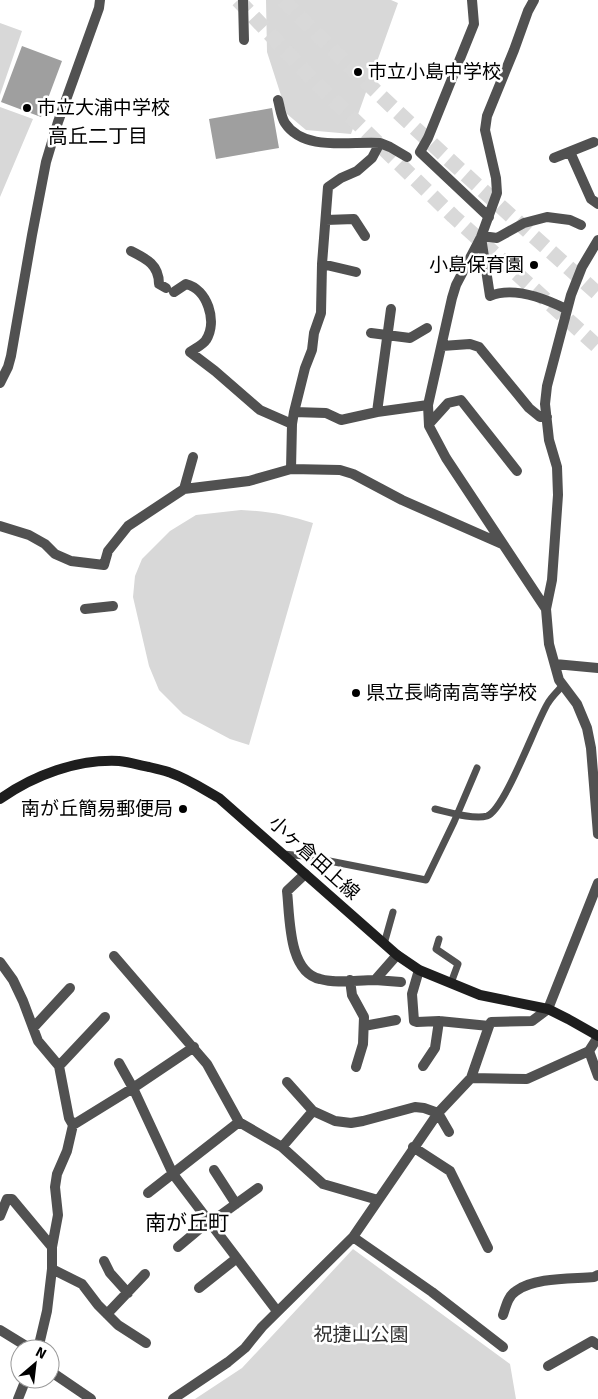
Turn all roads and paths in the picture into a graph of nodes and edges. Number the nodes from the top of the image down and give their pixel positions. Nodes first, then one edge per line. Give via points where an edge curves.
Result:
1 (100, 0) edge
2 (243, 0) edge
3 (472, 0) edge
4 (534, 0) edge
5 (244, 40) dead end
6 (278, 100) dead end
7 (594, 142) dead end
8 (380, 143) junction
9 (570, 152) junction
10 (407, 157) dead end
11 (554, 158) dead end
12 (598, 204) edge
13 (489, 217) junction
14 (326, 220) junction
15 (581, 224) dead end
16 (365, 236) dead end
17 (481, 236) junction
18 (598, 240) edge
19 (131, 251) dead end
20 (322, 264) junction
21 (356, 272) dead end
22 (391, 309) dead end
23 (566, 309) junction
24 (427, 328) dead end
25 (371, 333) dead end
26 (388, 335) junction
27 (442, 346) junction
28 (1, 380) edge
29 (428, 405) junction
30 (294, 412) junction
31 (377, 412) junction
32 (547, 417) junction
33 (292, 424) junction
34 (429, 424) junction
35 (193, 457) dead end
36 (291, 469) junction
37 (517, 471) dead end
38 (184, 489) junction
39 (0, 526) edge
40 (504, 545) junction
41 (113, 606) dead end
42 (85, 609) dead end
43 (546, 609) junction
44 (555, 664) junction
45 (598, 668) edge
46 (563, 685) junction
47 (594, 749) edge
48 (477, 768) dead end
49 (0, 799) edge
50 (435, 809) dead end
51 (458, 815) junction
52 (598, 834) edge
53 (282, 854) junction
54 (305, 874) junction
55 (598, 883) edge
56 (393, 912) dead end
57 (439, 939) dead end
58 (384, 944) junction
59 (397, 955) junction
60 (114, 956) dead end
61 (0, 962) edge
62 (419, 970) junction
63 (350, 980) junction
64 (374, 980) junction
65 (401, 982) dead end
66 (451, 983) junction
67 (70, 988) dead end
68 (548, 1010) junction
69 (105, 1018) dead end
70 (396, 1020) dead end
71 (439, 1021) junction
72 (364, 1026) junction
73 (489, 1026) junction
74 (33, 1028) junction
75 (598, 1036) edge
76 (194, 1047) junction
77 (589, 1052) junction
78 (118, 1064) dead end
79 (59, 1066) junction
80 (423, 1066) dead end
81 (356, 1067) dead end
82 (598, 1076) edge
83 (471, 1078) junction
84 (287, 1082) dead end
85 (134, 1088) junction
86 (313, 1111) junction
87 (438, 1113) junction
88 (238, 1122) junction
89 (72, 1125) junction
90 (449, 1132) dead end
91 (282, 1147) junction
92 (413, 1147) junction
93 (214, 1170) dead end
94 (173, 1174) junction
95 (258, 1188) dead end
96 (148, 1193) dead end
97 (378, 1200) junction
98 (236, 1204) junction
99 (0, 1216) edge
100 (210, 1222) junction
101 (353, 1236) junction
102 (52, 1247) junction
103 (178, 1247) dead end
104 (488, 1248) dead end
105 (237, 1258) junction
106 (104, 1261) dead end
107 (52, 1268) junction
108 (145, 1274) dead end
109 (598, 1275) edge
110 (199, 1288) dead end
111 (128, 1293) junction
112 (277, 1311) junction
113 (107, 1314) junction
114 (503, 1315) dead end
115 (0, 1330) edge
116 (15, 1339) edge
117 (40, 1339) edge
118 (146, 1343) dead end
119 (598, 1345) edge
120 (503, 1347) dead end
121 (548, 1366) dead end
122 (60, 1378) edge
123 (91, 1399) edge
124 (173, 1399) edge

1 - 28 street via 46,162 12,356
2 - 5 street
3 - 13 street via 474,24 420,152
4 - 13 street via 487,116 485,130 497,193
6 - 8 street via 284,121 298,135 309,140 339,144
7 - 9 street
8 - 10 street
8 - 14 street via 372,158 357,171 328,187
9 - 11 street
9 - 12 street via 591,199
13 - 17 street
14 - 16 street via 354,219
14 - 20 street
15 - 17 street via 547,217 524,223 497,238
17 - 23 street via 490,296 500,292 520,293
17 - 27 street via 456,285
18 - 23 street via 582,267
19 - 33 street via 153,265 159,273 159,284 170,290 186,284 194,286 209,304 209,331 205,341 190,352 260,410
20 - 21 street
20 - 30 street via 321,314
22 - 26 street
23 - 32 street via 547,386
24 - 26 street via 410,338
25 - 26 street
26 - 31 street
27 - 29 street
27 - 32 street via 470,344 479,348 529,408 540,417
29 - 31 street
29 - 34 street
30 - 31 street via 326,413 340,420
30 - 33 street
32 - 43 street via 558,495 552,580
33 - 36 street
34 - 37 street via 448,404 461,400
34 - 40 street via 446,458
35 - 38 street
36 - 38 street via 249,481
36 - 40 street via 340,470 353,474 402,500
38 - 39 street via 128,526 108,552 104,565 72,561 55,554 29,535
40 - 43 street
41 - 42 street
43 - 44 street via 549,644
44 - 45 street
44 - 46 street
46 - 47 street via 577,704
46 - 51 lane via 548,702 497,808 485,817
47 - 52 street
48 - 51 lane
49 - 53 main road, 小ヶ倉田上線 via 28,781 64,768 95,762 120,762 171,772 192,782 219,798
50 - 51 lane
51 - 53 lane via 426,880
53 - 54 main road, 小ヶ倉田上線
54 - 58 main road, 小ヶ倉田上線
54 - 63 street via 286,891 292,940 299,964 320,980
55 - 68 street
56 - 58 lane
57 - 66 lane via 436,949 458,964
58 - 59 main road, 小ヶ倉田上線
59 - 62 main road, 小ヶ倉田上線
59 - 64 street
60 - 76 street
61 - 74 street via 17,987
62 - 66 main road, 小ヶ倉田上線
62 - 71 street via 412,994 414,1020
63 - 64 street
63 - 72 street via 352,995 364,1017
64 - 65 street
66 - 68 main road, 小ヶ倉田上線 via 480,995
67 - 74 street
68 - 73 street via 532,1022 491,1022
68 - 75 main road, 小ヶ倉田上線
69 - 79 street
70 - 72 street
71 - 73 street
71 - 80 street via 435,1048
72 - 81 street
73 - 83 street
74 - 79 street via 38,1041
75 - 77 street
76 - 85 street
76 - 88 street via 207,1064
77 - 82 street
77 - 83 street via 527,1079
78 - 85 street
79 - 89 street
83 - 87 street
84 - 86 street
85 - 89 street
85 - 94 street
86 - 87 street via 335,1121 351,1123 414,1108
86 - 91 street
87 - 90 street
87 - 92 street
88 - 91 street
88 - 94 street
89 - 102 street via 67,1151 57,1174 58,1215
91 - 97 street via 322,1184
92 - 97 street
92 - 104 street via 450,1170
93 - 98 street
94 - 96 street
94 - 100 street
95 - 98 street
97 - 101 street
98 - 100 street
99 - 102 street via 8,1199 12,1199
100 - 103 street
100 - 105 street
101 - 112 street
101 - 120 street
102 - 107 street
105 - 110 street
105 - 112 street
106 - 111 street
107 - 113 street via 82,1284
107 - 117 street
108 - 111 street
109 - 114 street via 539,1282 516,1290
111 - 113 street
112 - 124 street via 245,1348
113 - 118 street
115 - 116 street
119 - 121 street via 592,1342
122 - 123 street

